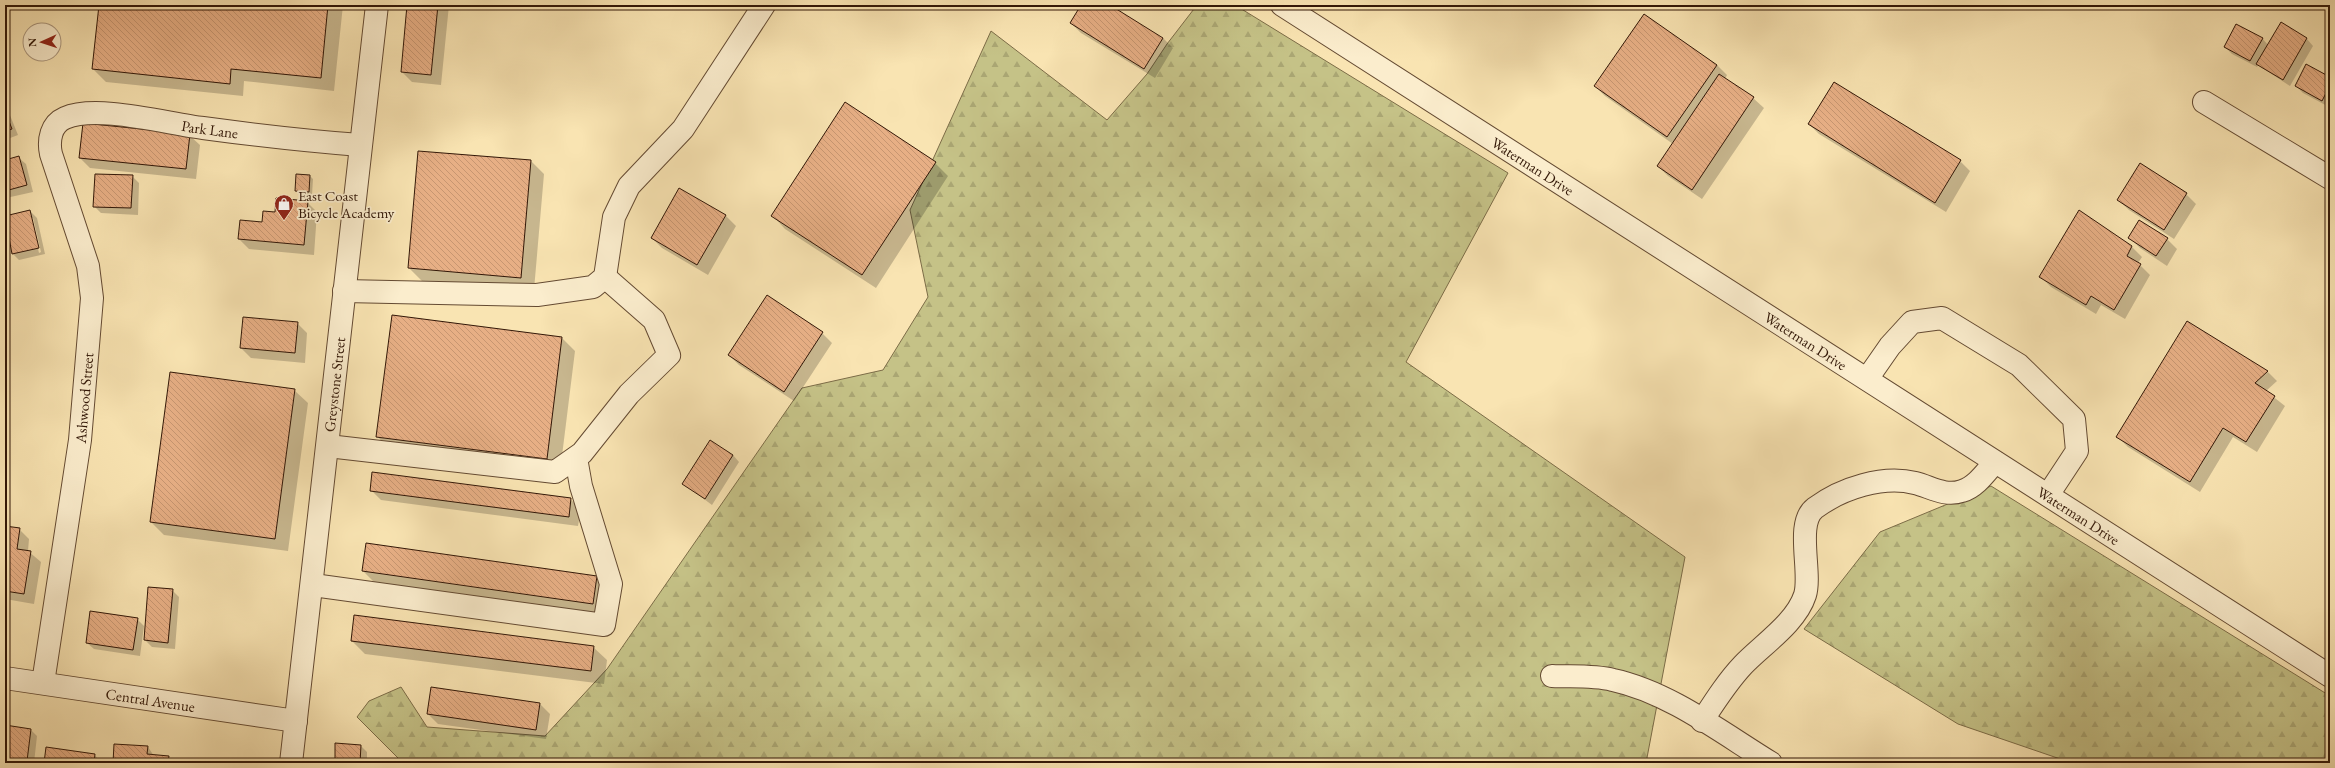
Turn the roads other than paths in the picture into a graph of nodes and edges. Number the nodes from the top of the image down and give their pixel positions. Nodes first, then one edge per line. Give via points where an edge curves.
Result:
1 (376, 5) edge
2 (764, 5) edge
3 (1288, 6) edge
4 (2204, 102) dead end
5 (61, 120) joint
6 (360, 145) junction
7 (2330, 178) edge
8 (605, 277) junction
9 (344, 291) junction
10 (1867, 379) junction
11 (328, 446) junction
12 (576, 458) junction
13 (1995, 462) junction
14 (2048, 495) junction
15 (312, 585) junction
16 (1552, 676) dead end
17 (2330, 676) edge
18 (5, 678) edge
19 (43, 683) junction
20 (296, 721) junction
21 (1702, 721) junction
22 (291, 763) edge
23 (1771, 763) edge

1 - 6 street, Greystone Street
2 - 8 street via 683,129 628,186 614,217
3 - 10 street, Waterman Drive
4 - 7 street
5 - 6 street, Park Lane via 82,114 104,114 294,140
5 - 19 street, Ashwood Street via 52,131 49,146 88,266 91,318 80,440
6 - 9 street, Greystone Street
8 - 9 street via 593,287 536,295
8 - 12 street via 654,320 669,355 629,394
9 - 11 street, Greystone Street
10 - 13 street, Waterman Drive
10 - 14 street via 1890,346 1912,322 1942,318 2019,365 2074,419 2077,451
11 - 12 street via 555,472
11 - 15 street, Greystone Street
12 - 15 street via 581,486 611,584 604,624
13 - 14 street, Waterman Drive
13 - 21 street via 1975,484 1958,492 1947,493 1908,482 1882,482 1844,493 1812,511 1805,525 1807,580 1803,599 1781,630 1733,676
14 - 17 street, Waterman Drive
15 - 20 street, Greystone Street
16 - 21 street via 1601,678 1630,684 1658,695
18 - 19 street, Central Avenue
19 - 20 street, Central Avenue
20 - 22 street, Greystone Street
21 - 23 street

